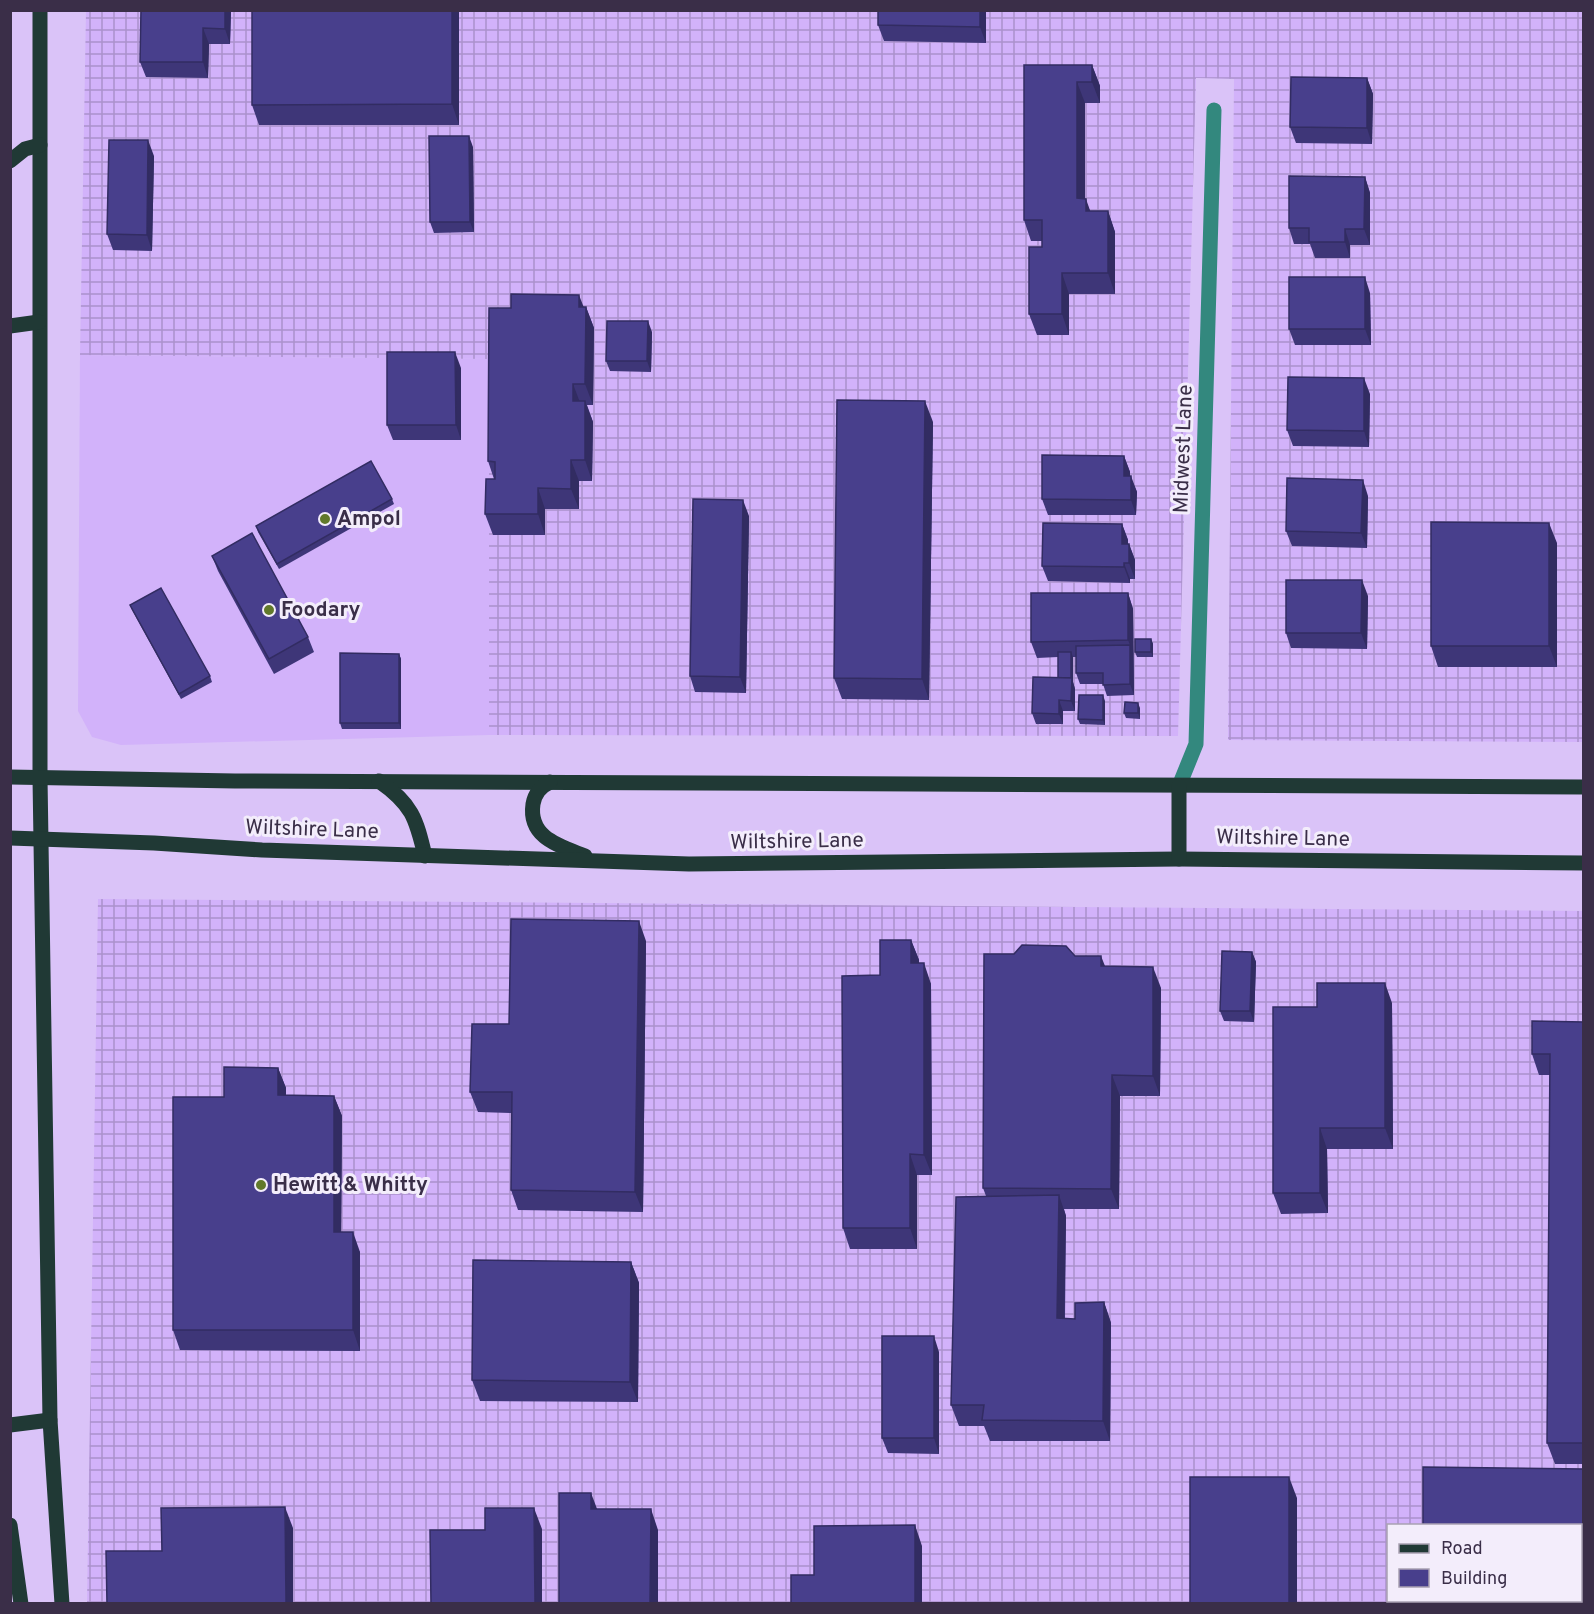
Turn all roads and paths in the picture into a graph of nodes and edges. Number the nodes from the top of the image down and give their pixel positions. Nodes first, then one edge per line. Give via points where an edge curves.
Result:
1 (40, 10) edge
2 (1214, 110) dead end
3 (40, 145) junction
4 (10, 161) edge
5 (39, 322) junction
6 (10, 326) edge
7 (10, 777) edge
8 (40, 778) junction
9 (379, 781) junction
10 (550, 782) junction
11 (1179, 786) junction
12 (1584, 787) edge
13 (10, 838) edge
14 (42, 839) junction
15 (425, 856) junction
16 (597, 860) junction
17 (1179, 860) junction
18 (1584, 863) edge
19 (50, 1420) junction
20 (10, 1425) edge
21 (10, 1525) edge
22 (21, 1604) edge
23 (62, 1604) edge

1 - 3 main road
2 - 11 street, Midwest Lane via 1196,744
3 - 4 main road via 25,149
3 - 5 main road
5 - 6 main road
5 - 8 main road
7 - 8 main road
8 - 9 main road
8 - 14 main road
9 - 10 main road
9 - 15 main road via 408,806
10 - 11 main road
10 - 16 main road via 538,791 534,801 532,817 536,829 558,845
11 - 12 main road
11 - 17 main road
13 - 14 main road, Wiltshire Lane
14 - 15 main road, Wiltshire Lane
14 - 19 main road
15 - 16 main road, Wiltshire Lane
16 - 17 main road, Wiltshire Lane via 689,864
17 - 18 main road, Wiltshire Lane
19 - 20 main road
19 - 23 main road
21 - 22 main road

